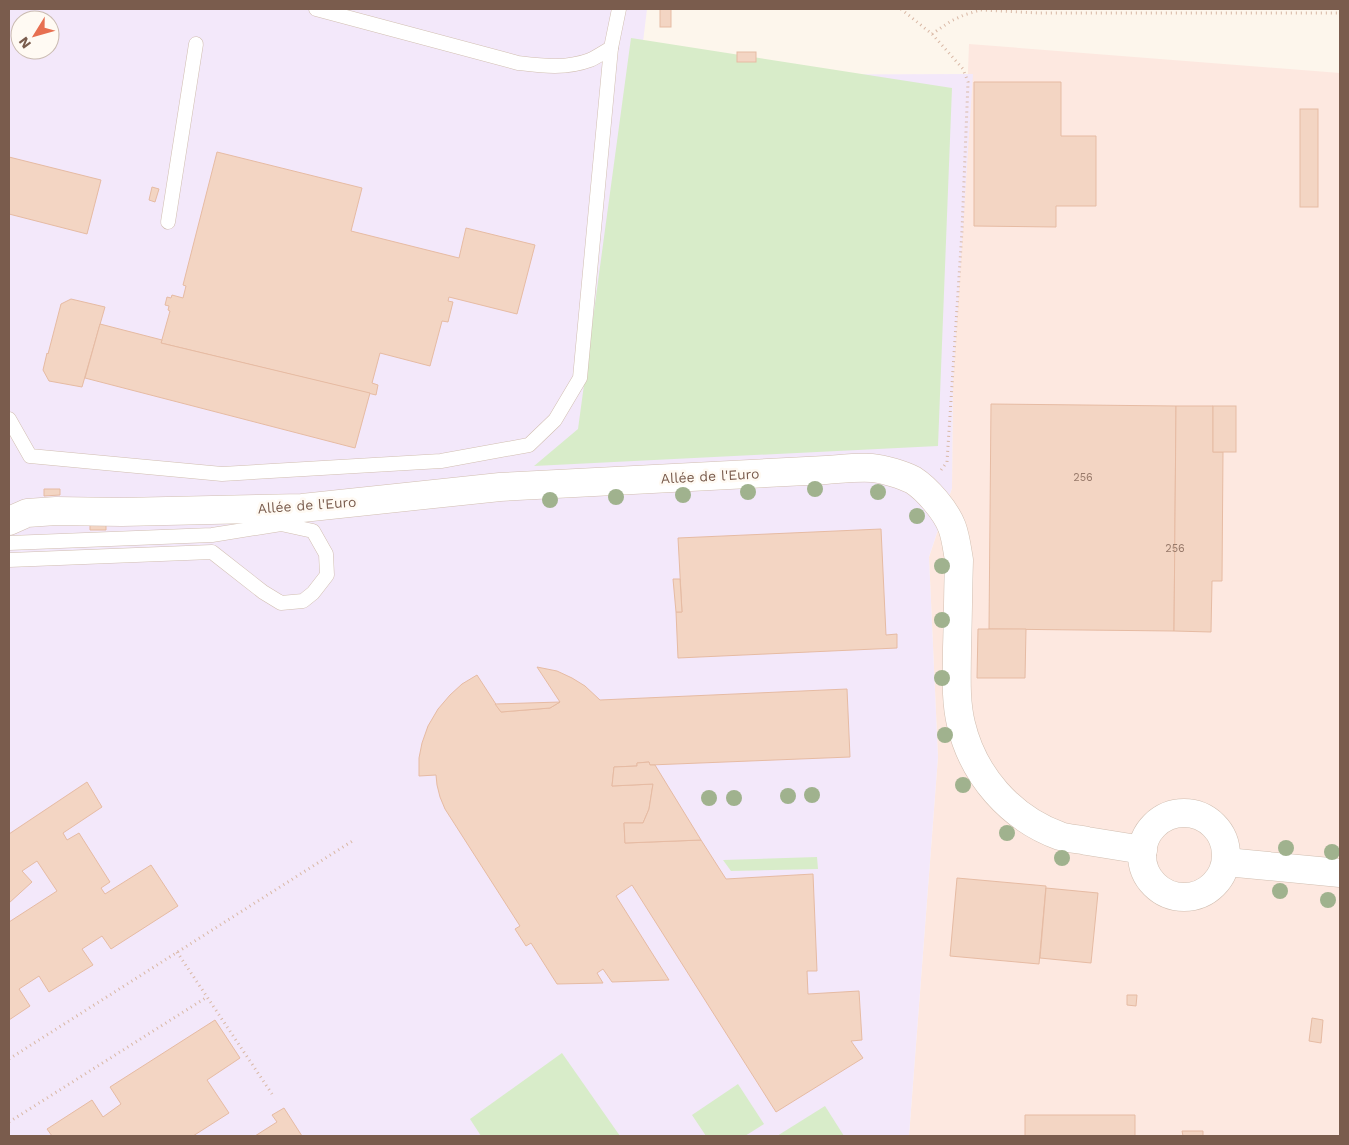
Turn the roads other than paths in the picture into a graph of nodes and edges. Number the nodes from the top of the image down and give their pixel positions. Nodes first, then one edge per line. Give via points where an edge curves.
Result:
1 (316, 9) edge
2 (619, 9) edge
3 (196, 44) dead end
4 (611, 48) junction
5 (168, 222) dead end
6 (9, 419) edge
7 (9, 520) edge
8 (9, 543) edge
9 (9, 560) edge
10 (1143, 850) junction
11 (1226, 862) junction
12 (1340, 872) edge

1 - 4 lane via 518,63 550,67 574,65
2 - 4 lane
3 - 5 lane
4 - 6 lane via 580,378 555,420 529,446 441,461 222,474 30,456
7 - 10 street, Allée de l'Euro via 28,513 56,511 302,508 500,487 826,470 873,468 898,474 925,490 943,511 957,542 956,689 961,723 978,768 1009,806 1045,830 1063,837
8 - 9 lane via 212,535 281,524 313,531 326,554 327,575 314,593 302,601 281,603 212,552
10 - 11 street via 1143,862 1153,883 1173,895 1187,897 1200,894 1221,876
10 - 11 street via 1146,838 1162,820 1186,813 1212,823 1221,834
11 - 12 street

